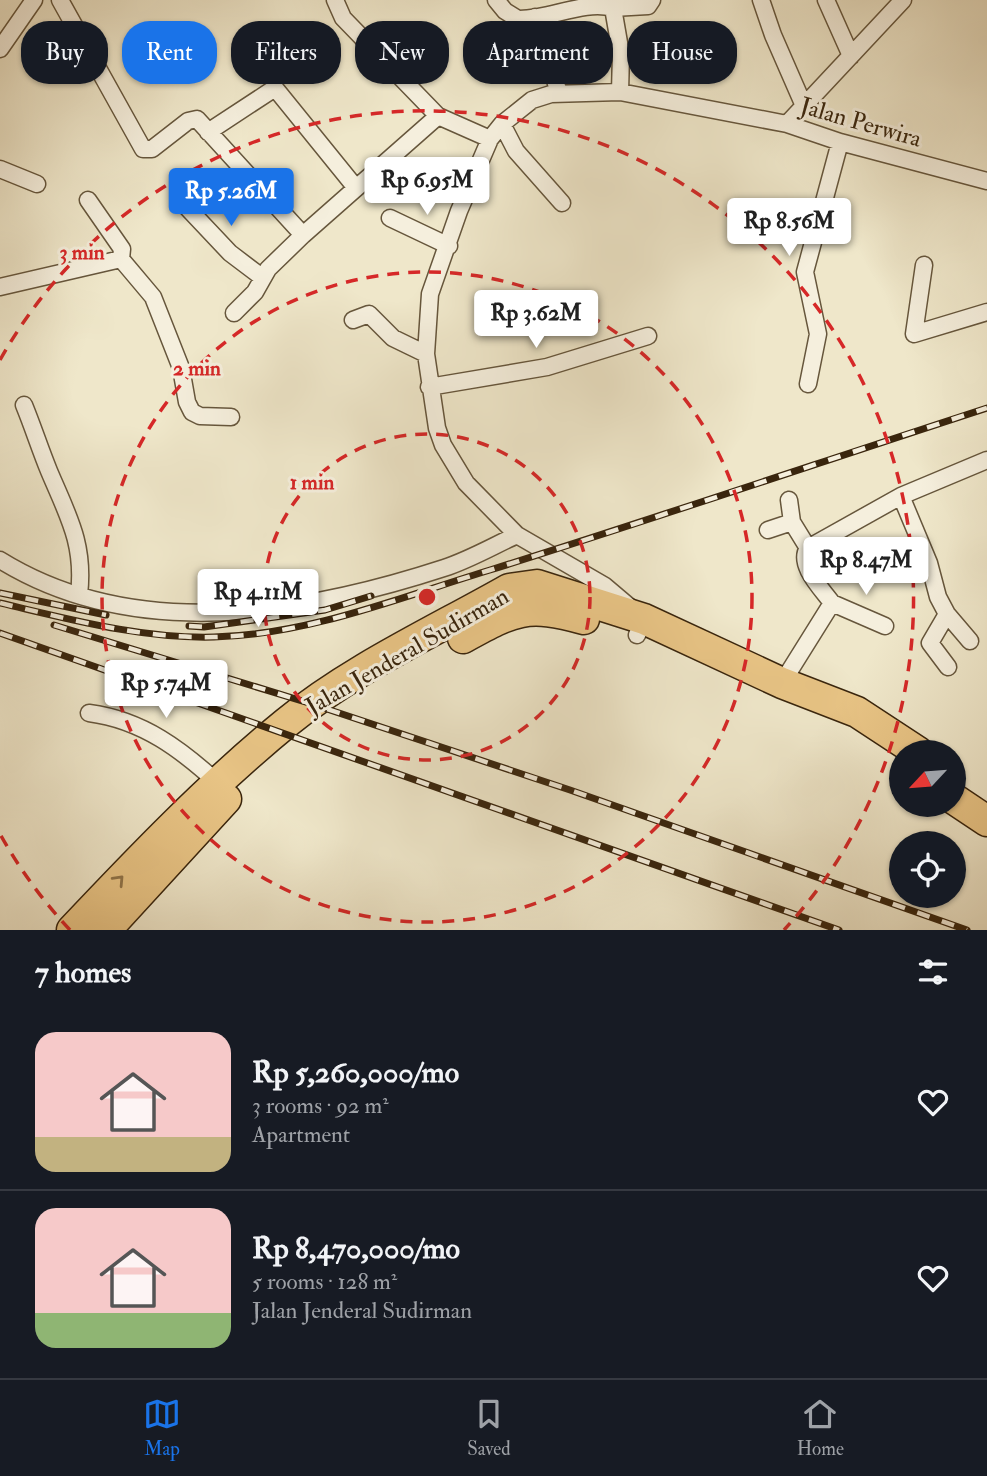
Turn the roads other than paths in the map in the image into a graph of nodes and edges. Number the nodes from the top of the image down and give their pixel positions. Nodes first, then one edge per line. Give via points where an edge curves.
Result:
1 (34, 0) edge
2 (60, 0) edge
3 (335, 0) edge
4 (496, 0) edge
5 (652, 0) edge
6 (761, 0) edge
7 (826, 0) edge
8 (903, 0) edge
9 (571, 4) edge
10 (612, 8) junction
11 (535, 17) junction
12 (0, 49) edge
13 (851, 55) junction
14 (620, 92) junction
15 (559, 93) junction
16 (804, 106) junction
17 (438, 116) junction
18 (502, 124) junction
19 (787, 124) junction
20 (208, 132) junction
21 (490, 139) junction
22 (840, 142) junction
23 (0, 169) edge
24 (987, 181) edge
25 (37, 184) dead end
26 (356, 188) junction
27 (88, 200) dead end
28 (180, 200) dead end
29 (562, 203) dead end
30 (390, 218) dead end
31 (303, 235) junction
32 (449, 246) junction
33 (121, 259) junction
34 (924, 265) dead end
35 (263, 278) junction
36 (0, 286) edge
37 (234, 313) dead end
38 (987, 313) edge
39 (353, 320) dead end
40 (648, 336) dead end
41 (426, 354) junction
42 (807, 384) dead end
43 (429, 387) junction
44 (24, 405) dead end
45 (230, 416) dead end
46 (987, 460) edge
47 (901, 496) junction
48 (789, 500) dead end
49 (792, 522) junction
50 (768, 530) dead end
51 (517, 536) junction
52 (808, 548) junction
53 (0, 560) edge
54 (79, 595) junction
55 (832, 603) junction
56 (947, 614) junction
57 (885, 626) dead end
58 (640, 627) junction
59 (970, 641) dead end
60 (948, 667) dead end
61 (782, 683) junction
62 (89, 713) dead end
63 (900, 740) edge
64 (889, 756) edge
65 (966, 784) edge
66 (224, 789) junction
67 (987, 797) edge
68 (966, 807) edge
69 (987, 821) edge
70 (72, 930) edge
71 (106, 930) edge

1 - 12 street
2 - 20 street via 145,150 188,121 197,119
3 - 17 street via 343,18
4 - 11 street via 514,17
5 - 10 street via 648,6
6 - 16 street
7 - 13 street
8 - 13 street
9 - 10 street
9 - 11 street
10 - 14 street via 621,54
11 - 15 street
13 - 16 street
14 - 15 street, Jalan Perwira
14 - 19 street, Jalan Perwira
15 - 18 street, Jalan Perwira via 532,100
16 - 19 street
17 - 21 street
17 - 26 street
18 - 21 street, Jalan Perwira
18 - 29 street via 511,144
19 - 22 street, Jalan Perwira
20 - 26 street via 275,88
20 - 31 street
21 - 32 street, Jalan Perwira
22 - 24 street, Jalan Perwira
22 - 42 street via 805,272 818,334
23 - 25 street
26 - 31 street
27 - 33 street via 122,249
28 - 35 street via 230,253
30 - 32 street
31 - 35 street
32 - 41 street, Jalan Perwira via 430,294
33 - 36 street
33 - 45 street via 152,297 181,368 192,412
34 - 38 street via 914,334
35 - 37 street
39 - 41 street via 369,314 393,338
40 - 43 street via 547,367
41 - 43 street, Jalan Perwira
43 - 51 street, Jalan Perwira via 443,445 466,483
44 - 54 street via 71,516 82,568
46 - 47 street
47 - 52 street
47 - 56 street
48 - 49 street
49 - 50 street
49 - 52 street
51 - 54 street via 445,568 264,610 219,614 158,611
51 - 58 street, Jalan Perwira via 605,586
52 - 55 street via 806,566
53 - 54 street
55 - 57 street
55 - 61 street
56 - 59 street
56 - 60 street via 930,643
58 - 61 highway, Jalan Jenderal Sudirman
58 - 64 highway, Jalan Jenderal Sudirman via 849,730
58 - 66 highway, Jalan Jenderal Sudirman via 537,585 509,589 312,704
61 - 63 highway, Jalan Jenderal Sudirman via 857,712
62 - 66 street via 135,723 172,744
65 - 67 highway
70 -> 66 highway, Jalan Jenderal Sudirman via 170,826
66 - 71 highway, Jalan Jenderal Sudirman
68 - 69 highway

